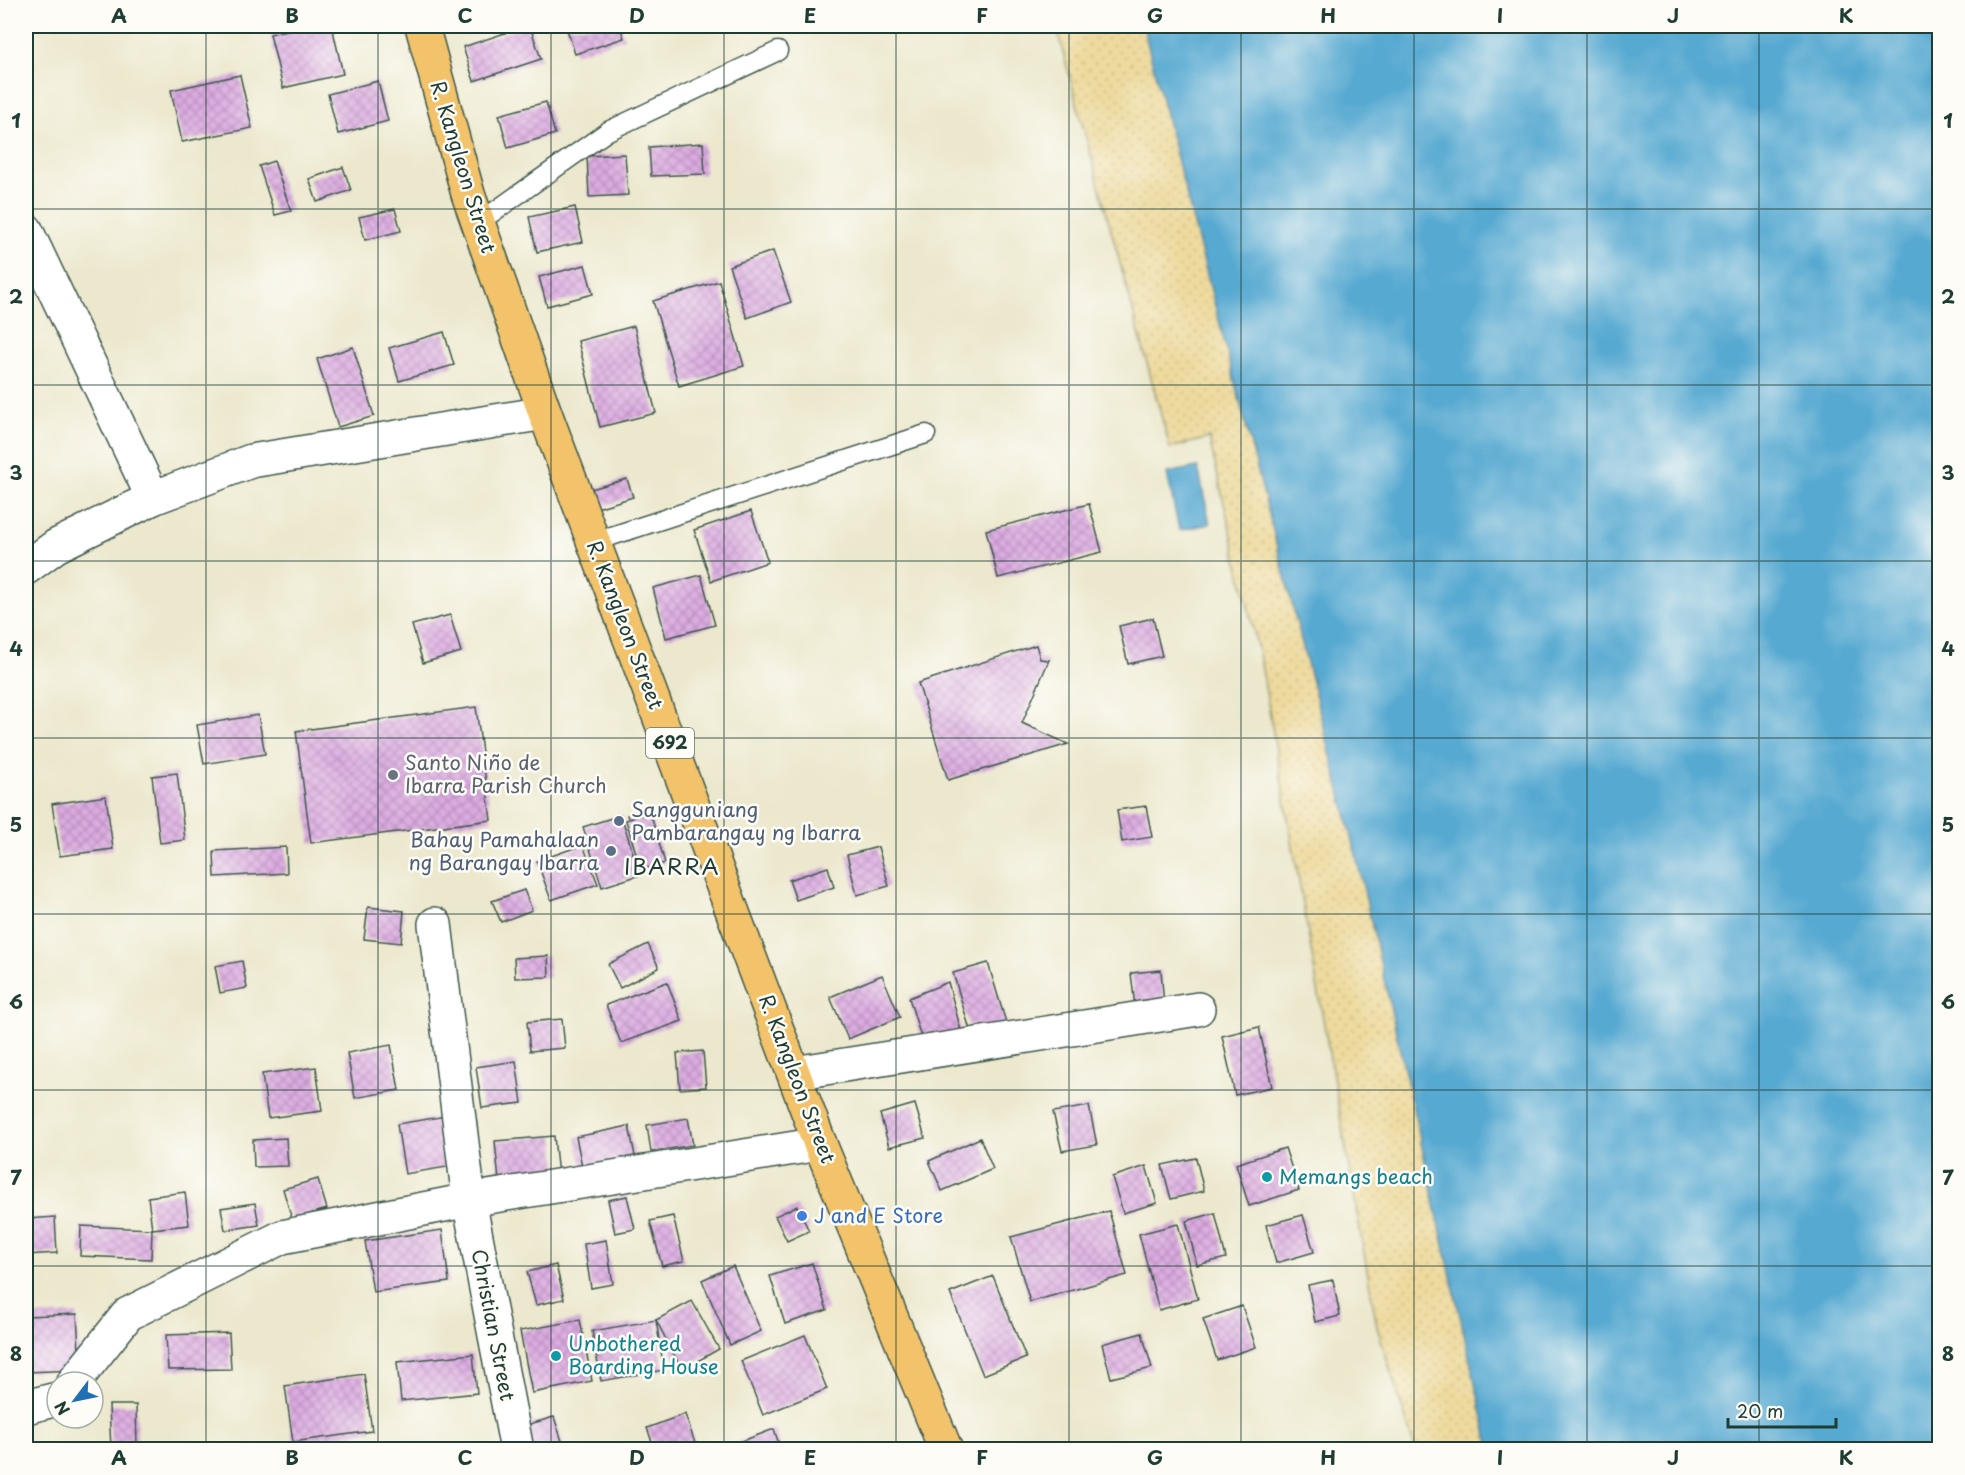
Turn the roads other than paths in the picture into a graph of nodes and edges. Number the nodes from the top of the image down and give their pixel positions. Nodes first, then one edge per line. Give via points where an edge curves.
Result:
1 (422, 26) edge
2 (778, 51) dead end
3 (477, 223) junction
4 (26, 230) edge
5 (545, 413) junction
6 (926, 434) dead end
7 (153, 498) junction
8 (593, 542) junction
9 (26, 568) edge
10 (435, 924) dead end
11 (1198, 1009) dead end
12 (794, 1073) junction
13 (820, 1144) junction
14 (469, 1200) junction
15 (84, 1370) edge
16 (45, 1402) edge
17 (26, 1407) edge
18 (517, 1449) edge
19 (946, 1449) edge

1 - 3 main road, R. Kangleon Street / 692
2 - 3 lane via 608,131
3 - 5 main road, R. Kangleon Street / 692
4 - 7 street
5 - 7 street via 251,461
5 - 8 main road, R. Kangleon Street / 692
6 - 8 lane
7 - 9 street via 56,546
8 - 12 main road, R. Kangleon Street / 692
10 - 14 street, Christian Street
11 - 12 street
12 - 13 main road, R. Kangleon Street / 692
13 - 14 street
13 - 19 main road, R. Kangleon Street / 692
14 - 15 street via 282,1237 128,1314
14 - 18 street, Christian Street
16 - 17 street

